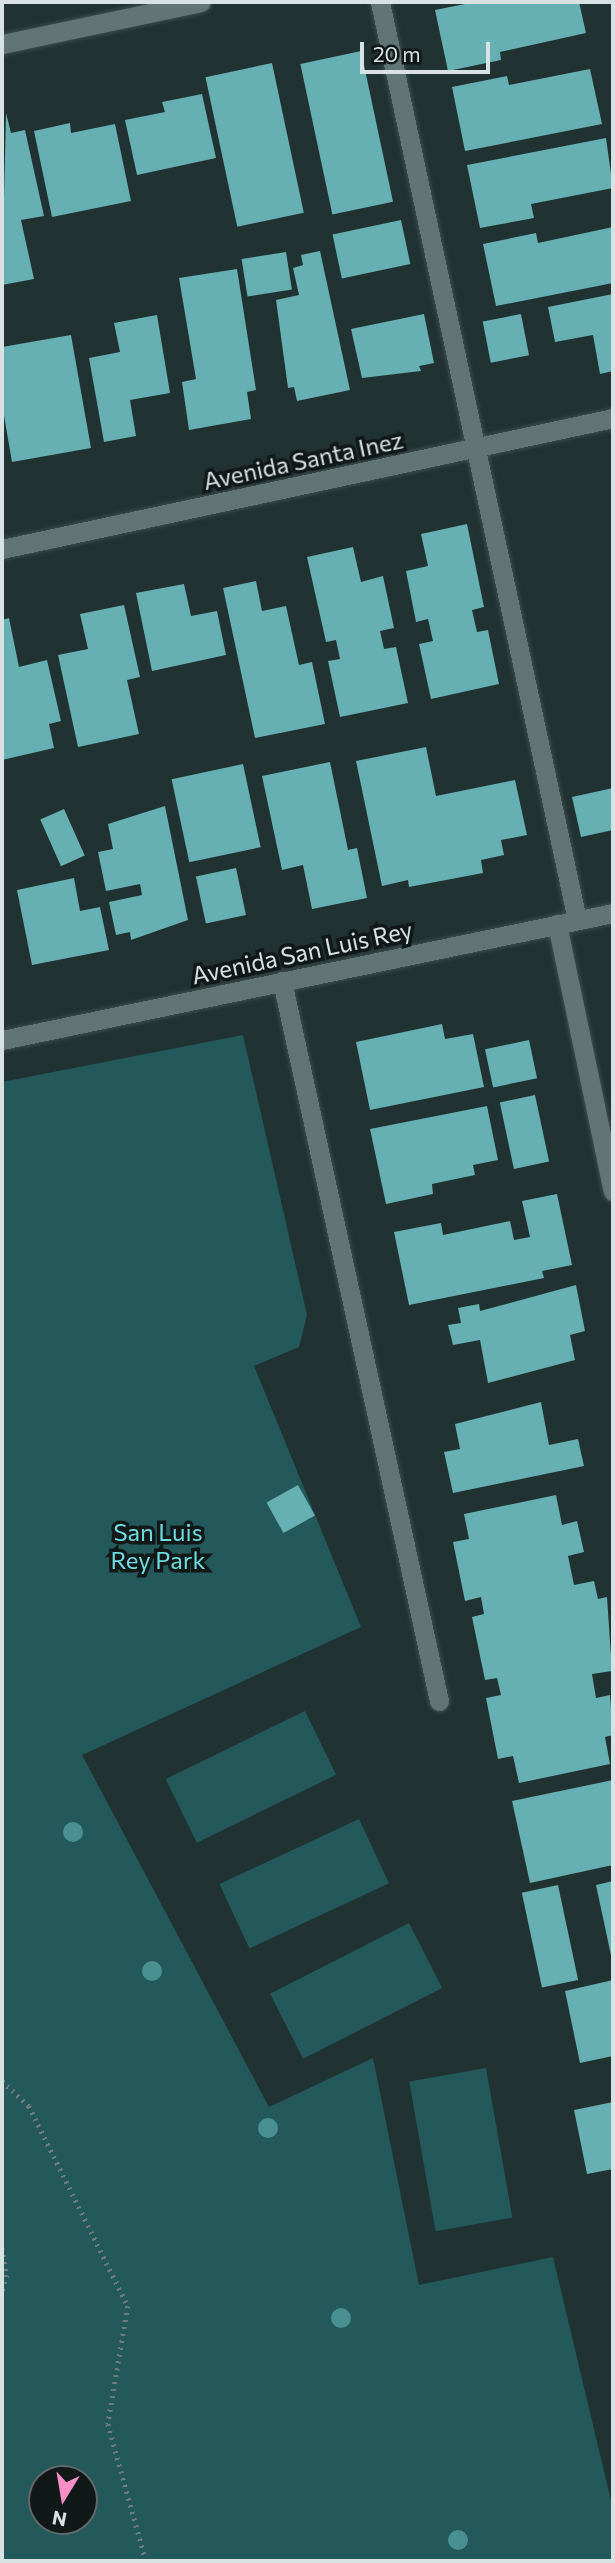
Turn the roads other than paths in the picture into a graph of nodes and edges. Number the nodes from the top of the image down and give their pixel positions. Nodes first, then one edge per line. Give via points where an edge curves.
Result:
1 (201, 2) edge
2 (380, 2) edge
3 (2, 44) edge
4 (613, 418) edge
5 (477, 448) junction
6 (2, 550) edge
7 (613, 913) edge
8 (577, 920) junction
9 (557, 924) junction
10 (282, 981) junction
11 (2, 1040) edge
12 (613, 1191) edge
13 (439, 1701) dead end

1 - 3 street
2 - 5 street
4 - 5 street, Avenida Santa Inez
5 - 6 street, Avenida Santa Inez
5 - 8 street
7 - 8 street, Avenida San Luis Rey
8 - 9 street, Avenida San Luis Rey
9 - 10 street, Avenida San Luis Rey
9 - 12 street
10 - 11 street, Avenida San Luis Rey
10 - 13 street

